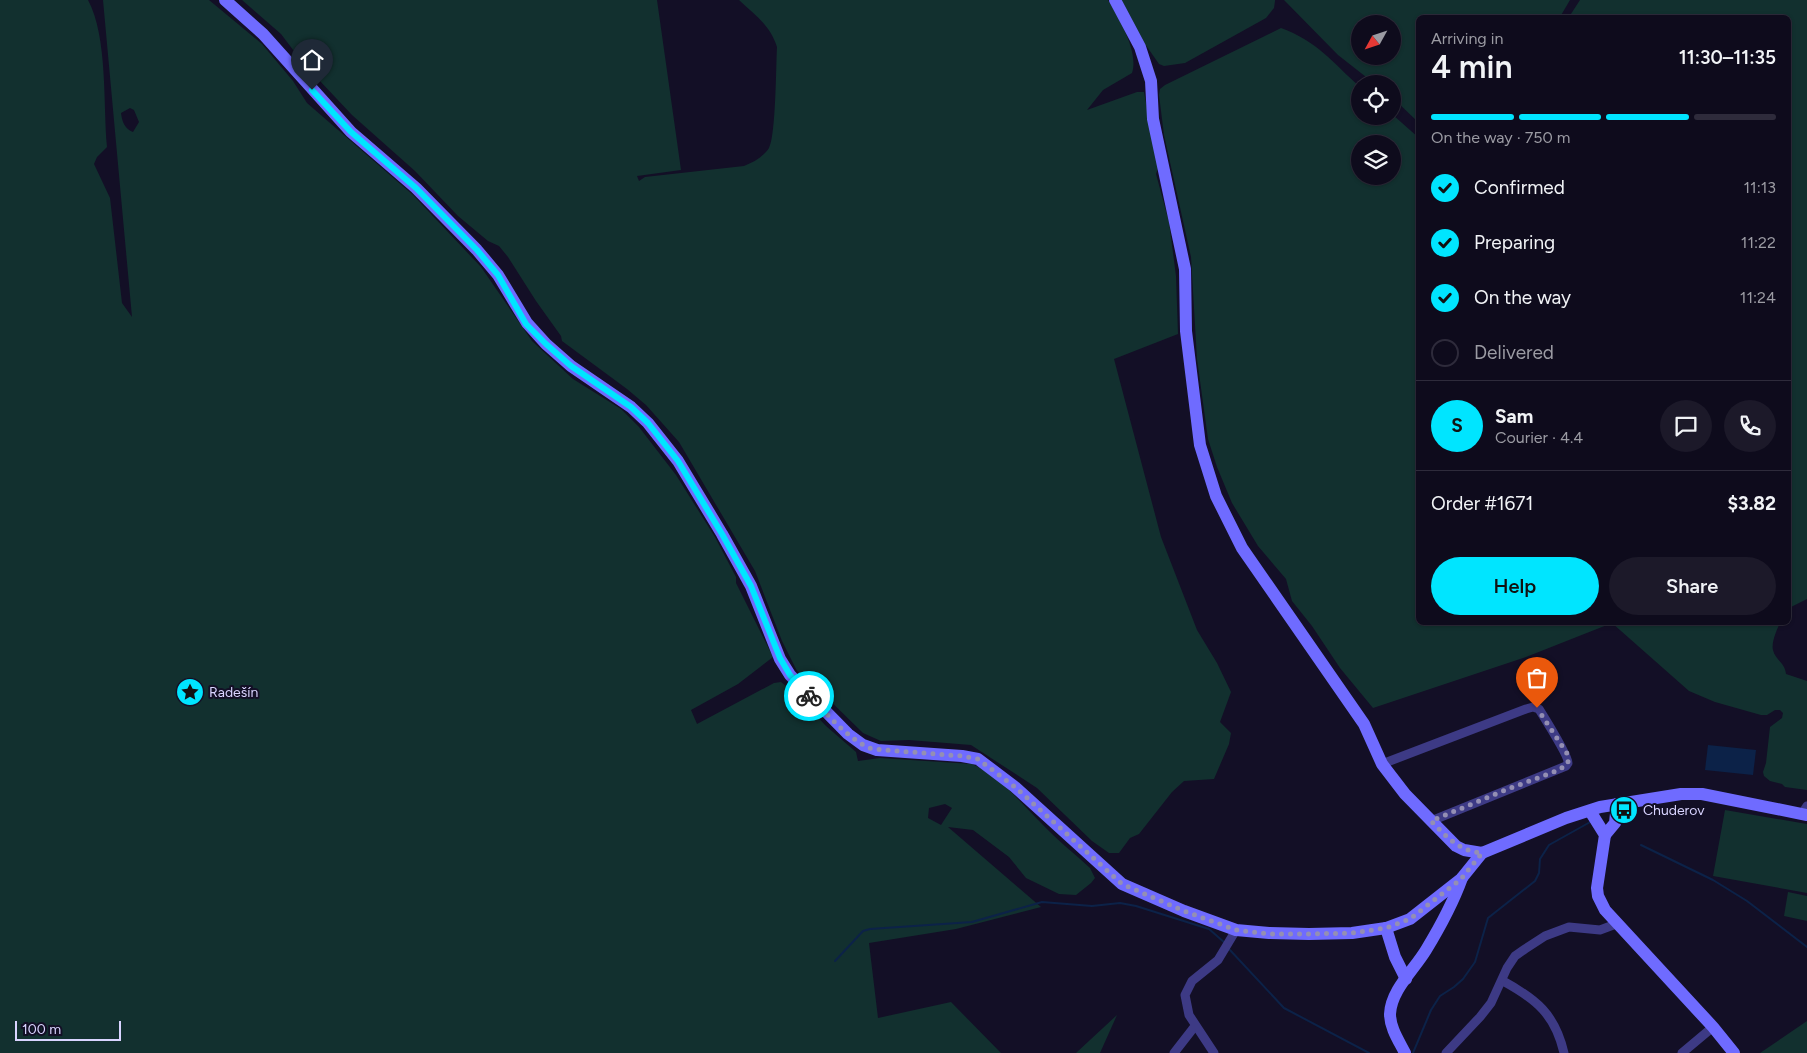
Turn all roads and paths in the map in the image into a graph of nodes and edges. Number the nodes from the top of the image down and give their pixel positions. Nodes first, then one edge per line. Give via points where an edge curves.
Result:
1 (225, 0) edge
2 (1114, 0) edge
3 (1382, 764) junction
4 (1617, 804) junction
5 (1805, 812) edge
6 (1431, 821) junction
7 (1602, 823) junction
8 (1482, 853) junction
9 (1462, 878) junction
10 (1616, 924) junction
11 (1386, 928) junction
12 (1233, 935) junction
13 (1406, 980) junction
14 (1502, 981) junction
15 (1195, 1026) junction
16 (1713, 1027) junction
17 (1174, 1053) edge
18 (1214, 1053) edge
19 (1405, 1053) edge
20 (1446, 1053) edge
21 (1564, 1053) edge
22 (1682, 1053) edge
23 (1734, 1053) edge

1 - 12 street via 263,34 351,132 416,188 477,250 498,275 526,324 546,344 648,423 678,461 722,534 751,586 785,667 804,691 848,734 863,746 877,750 978,759 1015,787 1122,884
2 - 3 street via 1140,47 1151,81 1152,119 1185,269 1186,332 1200,445 1216,496 1242,548 1364,724
3 - 6 street
3 - 6 street via 1526,709 1539,709 1568,755 1566,766
4 - 5 street via 1680,794 1702,794
4 - 7 street
4 - 7 street
6 - 8 street via 1456,846
7 - 8 street via 1566,818
7 - 10 street via 1598,896
8 - 9 street
9 - 11 street via 1410,919
9 - 13 street via 1453,902
10 - 14 street via 1600,930 1569,927 1545,936 1515,956
10 - 16 street
11 - 12 street via 1352,933
11 - 13 street
12 - 15 street via 1218,960 1187,988 1186,1005
13 - 19 street via 1396,992 1390,1016 1391,1026
14 - 20 street via 1480,1016
14 - 21 street via 1545,1010 1560,1036
15 - 17 street
15 - 18 street
16 - 22 street
16 - 23 street

